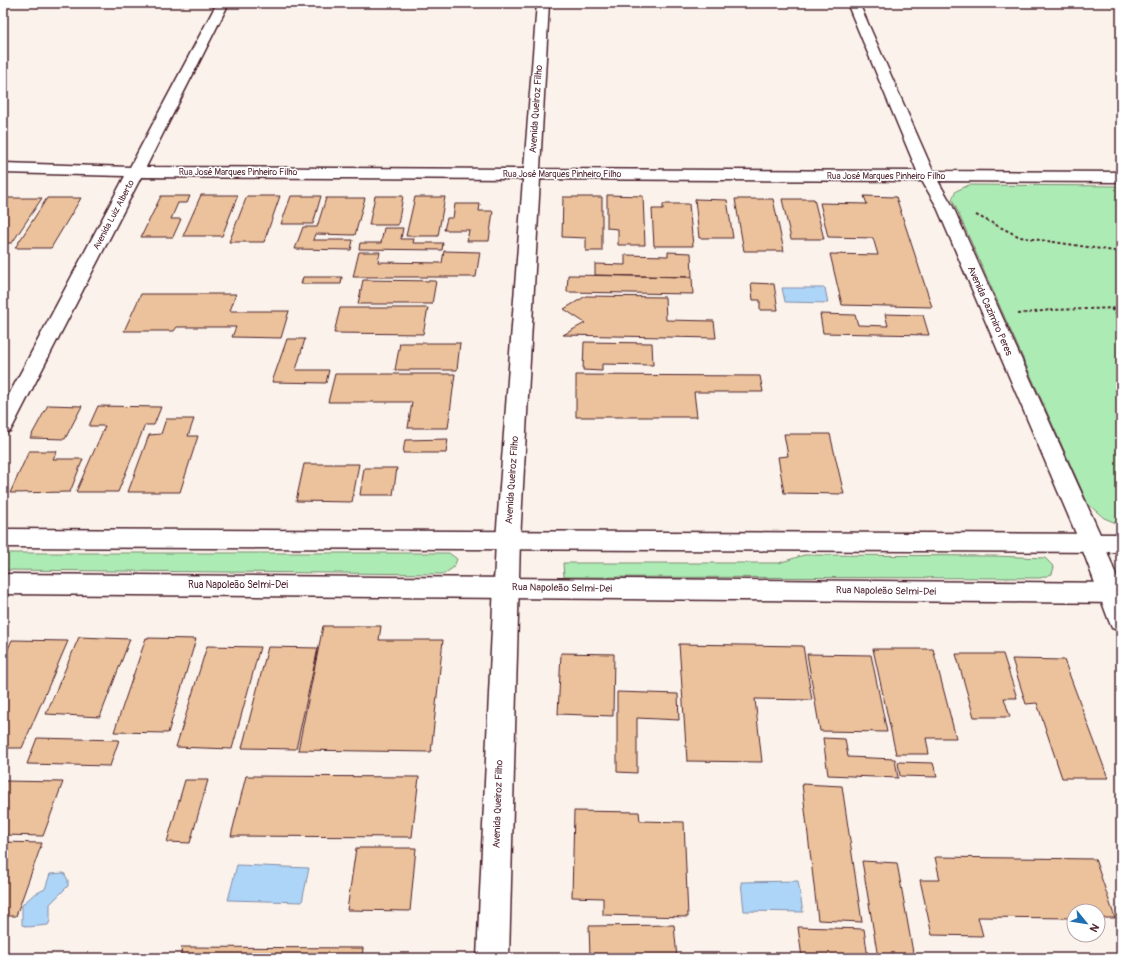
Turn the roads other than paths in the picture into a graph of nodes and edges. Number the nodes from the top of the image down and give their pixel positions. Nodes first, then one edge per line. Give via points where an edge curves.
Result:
1 (223, 3) edge
2 (544, 3) edge
3 (854, 3) edge
4 (3, 168) edge
5 (136, 172) junction
6 (531, 174) junction
7 (927, 176) junction
8 (1121, 177) edge
9 (3, 426) edge
10 (3, 538) edge
11 (508, 540) junction
12 (1092, 543) junction
13 (1121, 543) edge
14 (3, 584) edge
15 (506, 587) junction
16 (1115, 593) edge
17 (1121, 621) edge
18 (493, 958) edge

1 - 5 street, Avenida Luiz Alberto
2 - 6 street, Avenida Queiroz Filho
3 - 7 street, Avenida Cazimiro Peres
4 - 5 street, Rua José Marques Pinheiro Filho
5 - 6 street, Rua José Marques Pinheiro Filho
5 - 9 street, Avenida Luiz Alberto
6 - 7 street, Rua José Marques Pinheiro Filho
6 - 11 street, Avenida Queiroz Filho
7 - 8 street, Rua José Marques Pinheiro Filho
7 - 12 street, Avenida Cazimiro Peres via 944,205
10 - 11 street
11 - 12 street
11 - 15 street, Avenida Queiroz Filho
12 - 13 street
12 - 16 street, Avenida Cazimiro Peres
14 - 15 street, Rua Napoleão Selmi-Dei
15 - 16 street, Rua Napoleão Selmi-Dei
15 - 18 street, Avenida Queiroz Filho
16 - 17 street, Avenida Cazimiro Peres

